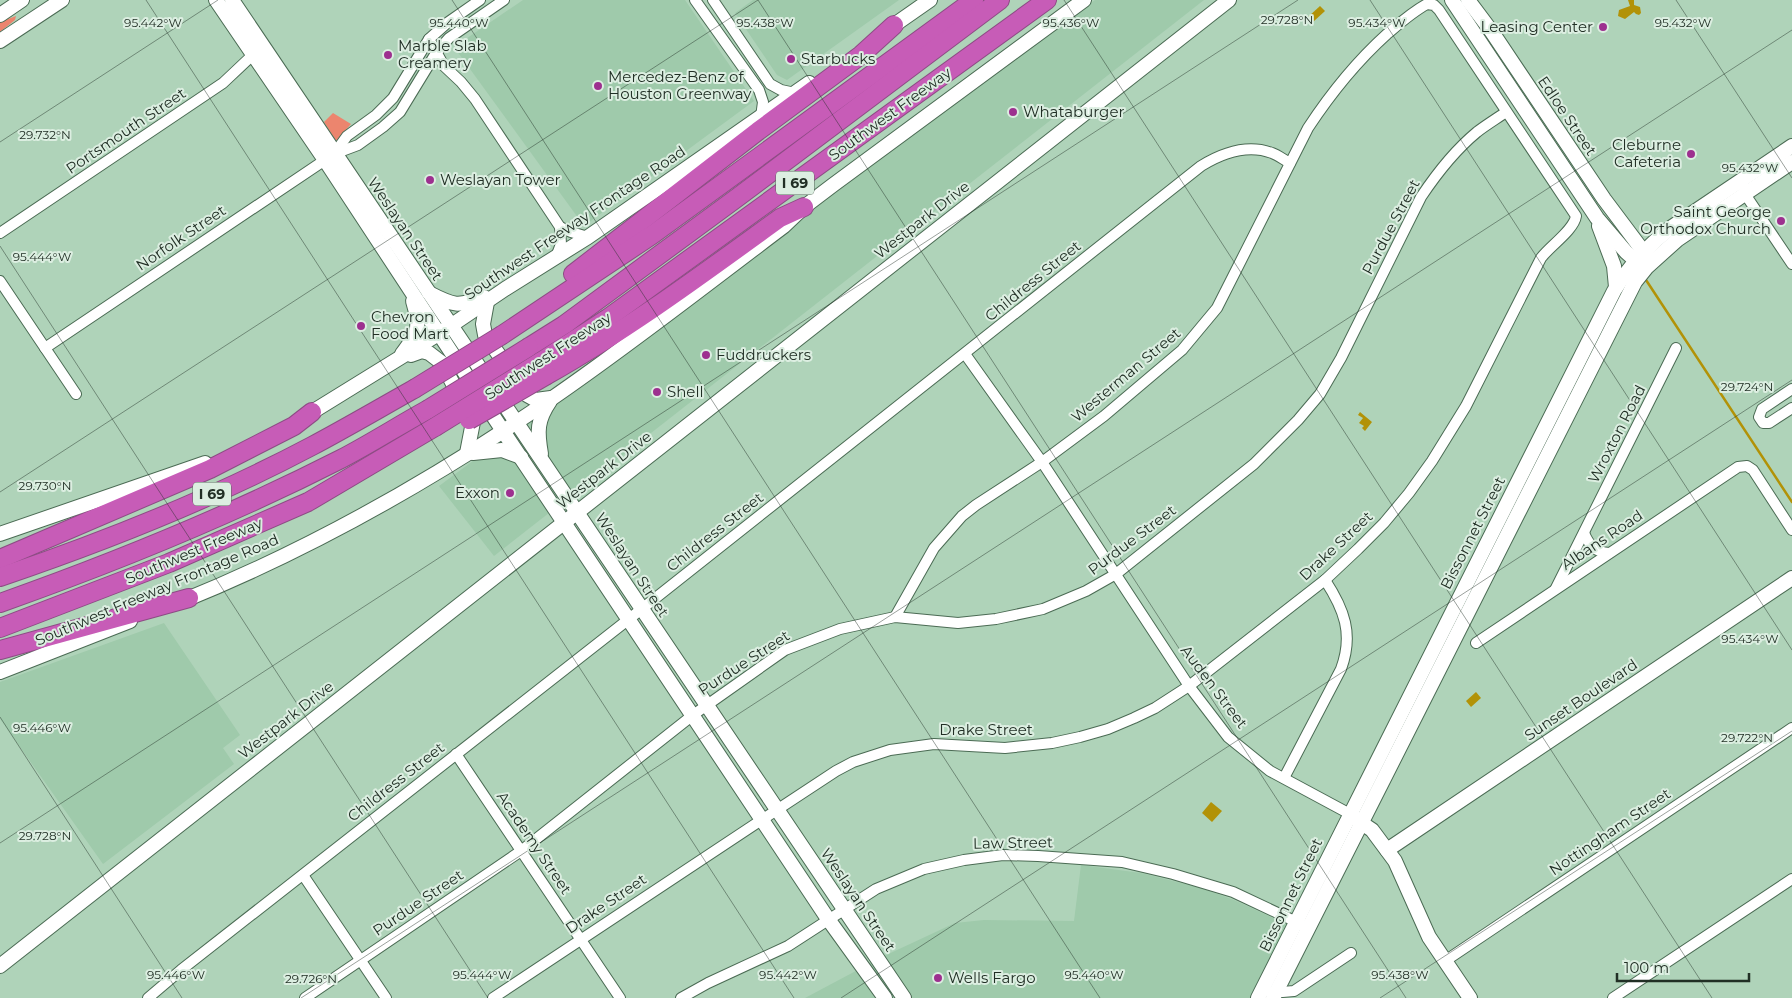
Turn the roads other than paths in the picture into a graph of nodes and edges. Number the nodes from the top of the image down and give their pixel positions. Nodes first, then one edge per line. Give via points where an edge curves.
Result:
1 (21, 0) edge
2 (62, 0) edge
3 (216, 0) edge
4 (232, 0) edge
5 (480, 0) edge
6 (504, 0) edge
7 (695, 0) edge
8 (712, 0) edge
9 (930, 0) edge
10 (974, 0) edge
11 (1000, 0) edge
12 (1012, 0) edge
13 (1047, 0) edge
14 (1084, 0) edge
15 (1229, 0) edge
16 (1452, 0) edge
17 (1472, 4) edge
18 (0, 15) edge
19 (33, 19) junction
20 (728, 23) junction
21 (894, 25) junction
22 (717, 31) junction
23 (429, 39) junction
24 (0, 41) edge
25 (258, 51) junction
26 (436, 53) junction
27 (1531, 90) junction
28 (795, 93) junction
29 (1518, 99) junction
30 (1506, 112) junction
31 (761, 117) junction
32 (1792, 146) edge
33 (799, 151) junction
34 (330, 157) junction
35 (1792, 162) edge
36 (1290, 163) junction
37 (1742, 179) junction
38 (1745, 194) junction
39 (804, 207) junction
40 (1597, 218) junction
41 (560, 227) junction
42 (0, 233) edge
43 (588, 237) junction
44 (556, 257) junction
45 (1642, 259) junction
46 (1792, 264) edge
47 (0, 281) edge
48 (408, 286) junction
49 (1616, 287) junction
50 (505, 289) junction
51 (428, 292) junction
52 (486, 302) junction
53 (547, 305) junction
54 (445, 330) junction
55 (45, 348) junction
56 (1676, 348) dead end
57 (965, 354) junction
58 (399, 359) junction
59 (544, 369) junction
60 (1792, 389) edge
61 (76, 394) dead end
62 (552, 398) junction
63 (1792, 408) edge
64 (312, 412) junction
65 (517, 422) junction
66 (503, 431) junction
67 (1547, 438) junction
68 (467, 454) junction
69 (521, 457) junction
70 (542, 459) junction
71 (1042, 462) junction
72 (577, 512) junction
73 (564, 522) junction
74 (1792, 530) edge
75 (1584, 533) junction
76 (0, 534) edge
77 (1609, 553) junction
78 (0, 559) edge
79 (1116, 574) junction
80 (0, 577) edge
81 (1792, 578) edge
82 (1325, 580) junction
83 (1555, 590) junction
84 (189, 598) junction
85 (0, 603) edge
86 (641, 609) junction
87 (895, 617) junction
88 (629, 620) junction
89 (0, 628) edge
90 (1447, 637) junction
91 (1476, 642) dead end
92 (0, 650) edge
93 (0, 672) edge
94 (1189, 686) junction
95 (706, 706) junction
96 (693, 715) junction
97 (1792, 728) edge
98 (456, 754) junction
99 (1284, 778) junction
100 (777, 810) junction
101 (1350, 814) junction
102 (762, 819) junction
103 (1361, 823) junction
104 (1387, 850) junction
105 (521, 851) junction
106 (303, 874) junction
107 (1792, 879) edge
108 (844, 908) junction
109 (828, 919) junction
110 (1302, 924) junction
111 (580, 939) junction
112 (1351, 952) dead end
113 (361, 960) junction
114 (1445, 961) junction
115 (0, 966) edge
116 (1267, 996) edge
117 (148, 998) edge
118 (305, 998) edge
119 (386, 998) edge
120 (493, 998) edge
121 (620, 998) edge
122 (681, 998) edge
123 (885, 998) edge
124 (904, 998) edge
125 (1470, 998) edge
126 (1614, 998) edge

1 - 18 main road
1 - 19 main road
2 - 19 main road
3 - 25 main road, Weslayan Street
4 - 25 main road, Weslayan Street
5 - 23 street, Norfolk Street
6 - 26 street, Norfolk Street via 449,38
7 - 22 street
8 - 20 street
9 - 21 main road, Southwest Freeway Frontage Road
10 - 53 highway, I 69 via 652,235
11 - 33 highway
12 - 33 highway
13 - 59 highway, Southwest Freeway / I 69 via 631,301
14 - 39 main road, Southwest Freeway Frontage Road
15 - 72 main road, Westpark Drive
16 - 29 main road, Edloe Street
17 - 27 main road, Edloe Street
19 - 24 main road
20 - 22 street
20 - 28 street via 770,84
21 - 28 main road, Southwest Freeway Frontage Road
21 - 53 highway via 861,55 566,280
22 - 31 street via 758,90 764,102
23 - 26 street
23 - 34 street, Norfolk Street via 393,98 347,136
25 - 34 main road, Weslayan Street
25 - 42 street, Portsmouth Street via 223,84
26 - 34 street, Norfolk Street via 400,112 358,145
26 - 41 street via 475,99
27 - 29 main road
27 - 45 main road, Edloe Street
28 - 31 main road, Southwest Freeway Frontage Road
29 - 40 main road, Edloe Street
30 - 36 street, Westerman Street via 1439,10 1428,4 1369,50 1347,75 1308,128
30 - 79 street, Purdue Street via 1459,147 1421,197 1320,394 1254,464
30 - 82 street, Drake Street via 1576,216 1574,225 1541,258 1466,406 1432,462 1384,523
31 - 43 main road, Southwest Freeway Frontage Road
32 - 37 main road, Bissonnet Street
33 - 85 highway, bridge via 564,325 342,458 151,546
34 - 48 main road, Weslayan Street
34 - 51 main road, Weslayan Street
34 - 55 street, Norfolk Street
35 - 38 main road, Bissonnet Street
36 - 57 street, Childress Street via 1273,153 1251,150 1227,153 1210,161
36 - 71 street, Westerman Street via 1217,308 1200,329 1182,350 1104,416
37 - 38 street
37 - 45 main road, Bissonnet Street via 1669,229
38 - 45 main road, Bissonnet Street via 1677,240
38 - 46 street
39 - 59 highway via 780,218 578,358
39 - 62 main road, Southwest Freeway Frontage Road via 784,226
40 - 45 main road, Edloe Street
40 - 49 main road, Edloe Street via 1614,266
41 - 43 street
41 - 44 street via 561,244
43 - 44 main road, Southwest Freeway Frontage Road
44 - 50 main road, Southwest Freeway Frontage Road
45 - 49 main road, Bissonnet Street
45 - 67 main road, Bissonnet Street via 1626,298
47 - 55 street
48 - 54 main road, Weslayan Street
48 - 58 main road via 418,328
49 - 67 main road, Bissonnet Street
50 - 51 main road via 465,305 440,299
50 - 52 main road, Southwest Freeway Frontage Road
51 - 54 main road, Weslayan Street
52 - 54 main road, Southwest Freeway Frontage Road
52 - 62 main road via 485,336 527,395 536,400
53 - 80 highway, I 69, bridge via 414,389 311,447 128,530
54 - 58 main road, Southwest Freeway Frontage Road
54 - 65 main road, Weslayan Street
54 - 66 main road, Weslayan Street
55 - 61 street
56 - 75 street, Wroxton Road
57 - 71 street, Auden Street
57 - 86 street, Childress Street
58 - 64 main road, Southwest Freeway Frontage Road
58 - 68 main road via 422,351 442,363 473,422
59 - 89 highway, Southwest Freeway, bridge via 438,432 308,502 169,563
60 - 63 street via 1762,409 1759,417 1763,423 1769,423
62 - 65 main road, Southwest Freeway Frontage Road
62 - 70 main road via 542,413 539,427
64 - 76 main road, Southwest Freeway Frontage Road via 209,461
64 - 78 highway via 294,426 210,469
65 - 66 main road, Southwest Freeway Frontage Road
65 - 70 main road, Weslayan Street
66 - 68 main road, Southwest Freeway Frontage Road
66 - 69 main road, Weslayan Street
67 - 90 main road, Bissonnet Street
68 - 69 main road via 502,450
68 - 84 main road, Southwest Freeway Frontage Road via 328,534
69 - 73 main road, Weslayan Street
70 - 72 main road, Weslayan Street
71 - 79 street, Auden Street
71 - 87 street, Westerman Street via 962,516 934,548
72 - 73 main road, Westpark Drive
72 - 86 main road, Weslayan Street
73 - 88 main road, Weslayan Street
73 - 115 main road, Westpark Drive
74 - 77 street, Albans Road via 1753,470 1747,466 1738,467
75 - 77 street via 1596,550
75 - 83 street, Wroxton Road
77 - 83 street, Albans Road
79 - 87 street, Purdue Street via 1043,609 996,619 958,622
79 - 94 street, Auden Street
81 - 104 main road, Sunset Boulevard
82 - 94 street, Drake Street
82 - 99 street via 1345,618 1346,656
83 - 91 street, Albans Road
84 - 92 highway
84 - 93 main road, Southwest Freeway Frontage Road
86 - 88 street, Childress Street
86 - 95 main road, Weslayan Street
87 - 95 street, Purdue Street via 840,629 785,650
88 - 96 main road, Weslayan Street
88 - 98 street, Childress Street
90 - 101 main road, Bissonnet Street
90 - 103 main road, Bissonnet Street
94 - 99 street, Auden Street via 1228,737 1255,760
94 - 100 street, Drake Street via 1155,708 1125,722 1052,743 1005,748 934,744 866,757 836,771
95 - 96 street, Purdue Street
95 - 100 main road, Weslayan Street
96 - 102 main road, Weslayan Street
96 - 105 street, Purdue Street
97 - 114 street, Nottingham Street
98 - 105 street, Academy Street
98 - 106 street, Childress Street
99 - 101 street, Auden Street
100 - 102 street, Drake Street
100 - 108 main road, Weslayan Street
101 - 103 main road, Auden Street
101 - 110 main road, Bissonnet Street
102 - 109 main road, Weslayan Street
102 - 111 street, Drake Street
103 - 104 main road, Auden Street via 1372,830
103 - 110 main road, Bissonnet Street
104 - 114 main road, Auden Street via 1429,937
105 - 111 street, Academy Street
105 - 113 street, Purdue Street
106 - 113 street
106 - 117 street, Childress Street
107 - 126 street
108 - 109 street, Law Street
108 - 110 street, Law Street via 876,889 924,869 974,858 1038,856 1122,862 1172,874 1233,892
108 - 124 main road, Weslayan Street
109 - 122 street, Law Street via 788,946
109 - 123 main road, Weslayan Street
110 - 116 main road, Bissonnet Street
111 - 120 street, Drake Street
111 - 121 street, Academy Street
112 - 116 street via 1294,991
113 - 118 street, Purdue Street
113 - 119 street
114 - 125 main road, Auden Street

